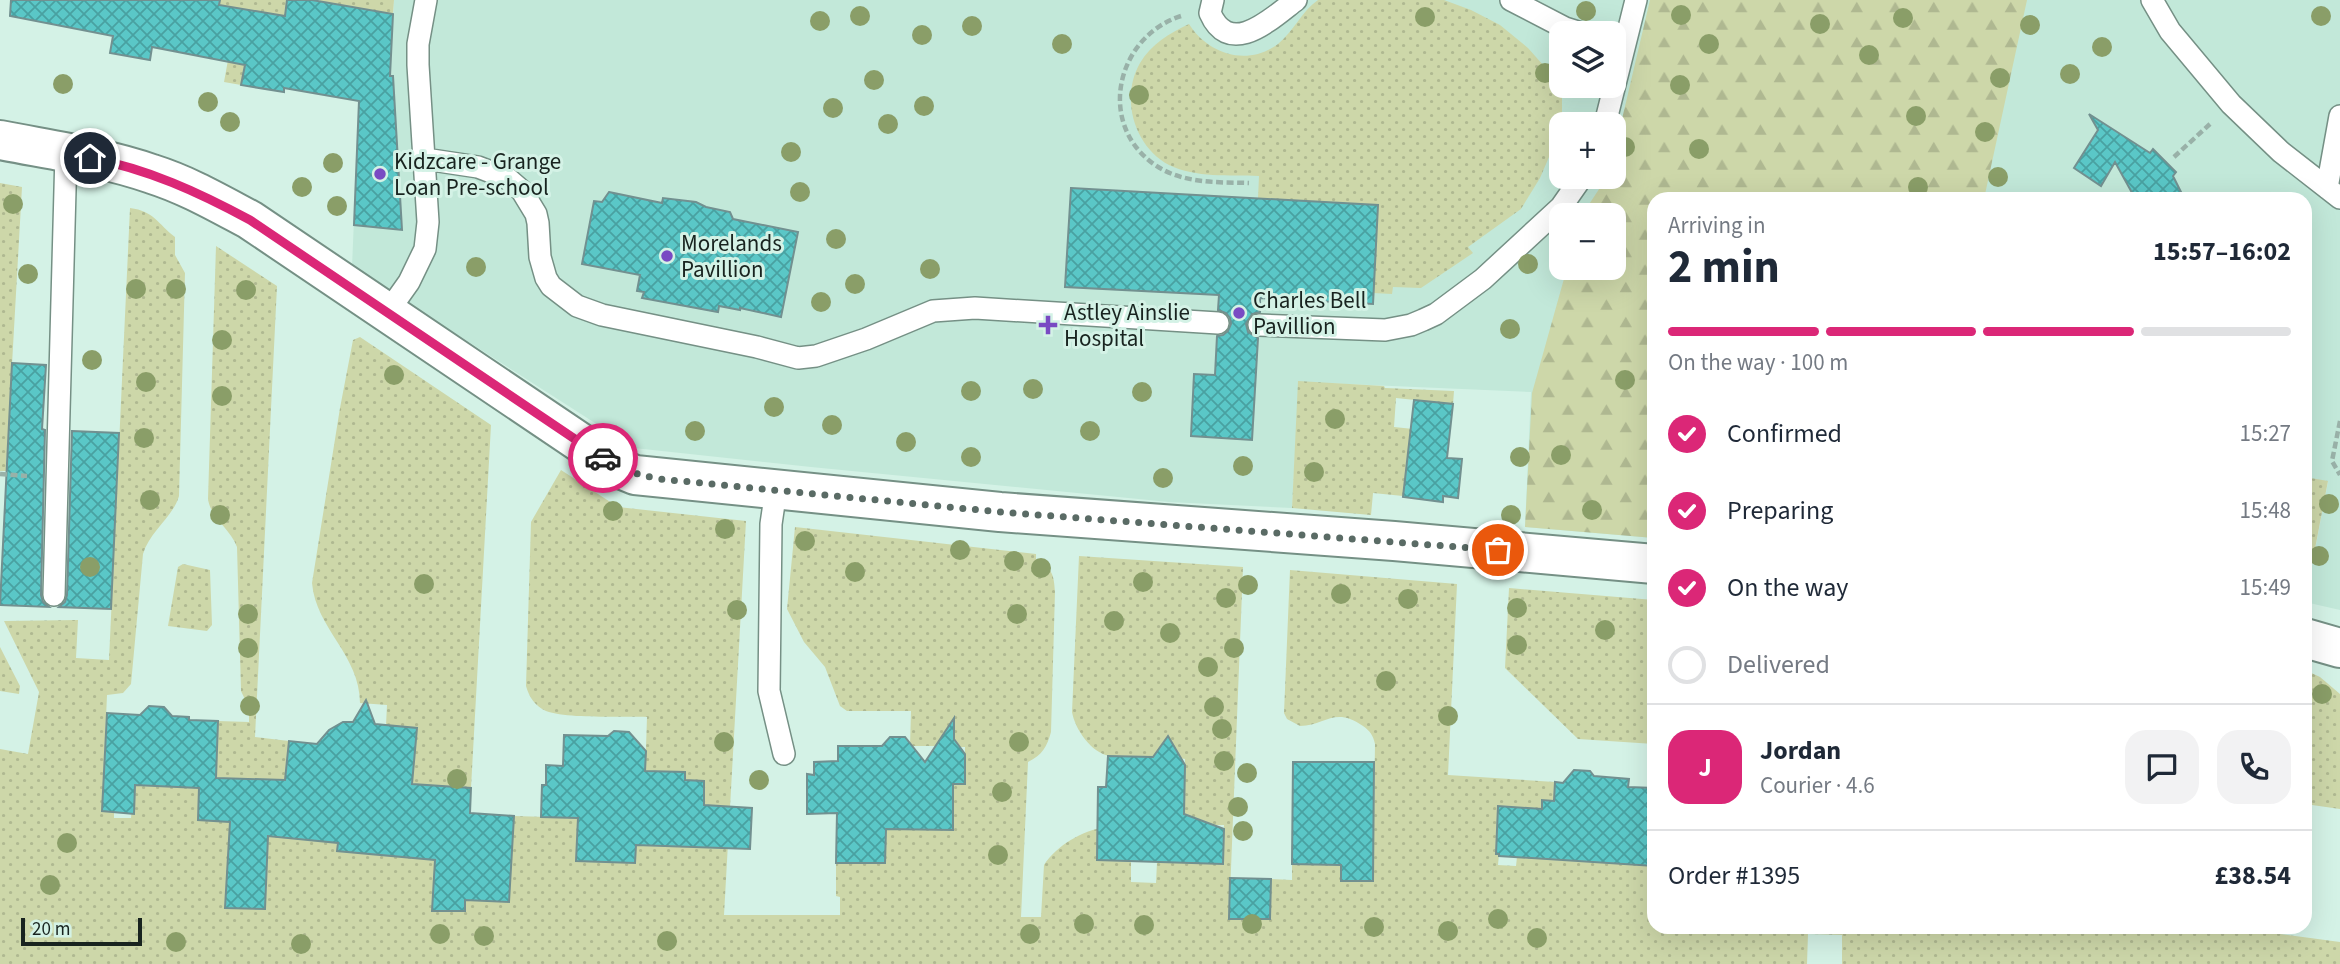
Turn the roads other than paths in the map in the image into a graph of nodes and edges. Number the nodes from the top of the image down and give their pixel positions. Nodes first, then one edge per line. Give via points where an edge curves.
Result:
1 (426, 0) edge
2 (1296, 0) edge
3 (1511, 0) edge
4 (1636, 0) edge
5 (2152, 0) edge
6 (1212, 6) edge
7 (1551, 21) edge
8 (1626, 26) edge
9 (2340, 116) edge
10 (0, 140) edge
11 (66, 153) junction
12 (425, 159) junction
13 (1574, 189) edge
14 (2334, 193) edge
15 (387, 313) junction
16 (1217, 323) dead end
17 (1259, 325) dead end
18 (776, 490) junction
19 (1647, 563) edge
20 (54, 595) dead end
21 (2312, 640) edge
22 (2340, 648) edge
23 (784, 754) dead end

1 - 12 lane via 418,44
2 - 6 lane via 1263,26 1244,34 1221,28
3 - 7 lane
4 - 8 lane
5 - 14 lane via 2170,31 2231,104 2281,152
9 - 14 lane
10 - 11 street
11 - 15 street via 115,162 198,192 250,220
11 - 20 lane
12 - 15 lane via 425,249
12 - 16 lane via 478,167 507,178 522,191 538,223 540,257 547,278 559,294 577,306 798,358 816,356 950,308
13 - 17 lane via 1561,207 1483,279 1423,320 1385,330
15 - 18 street via 618,468 660,479
18 - 19 street
18 - 23 lane via 771,524 769,691
21 - 22 street

